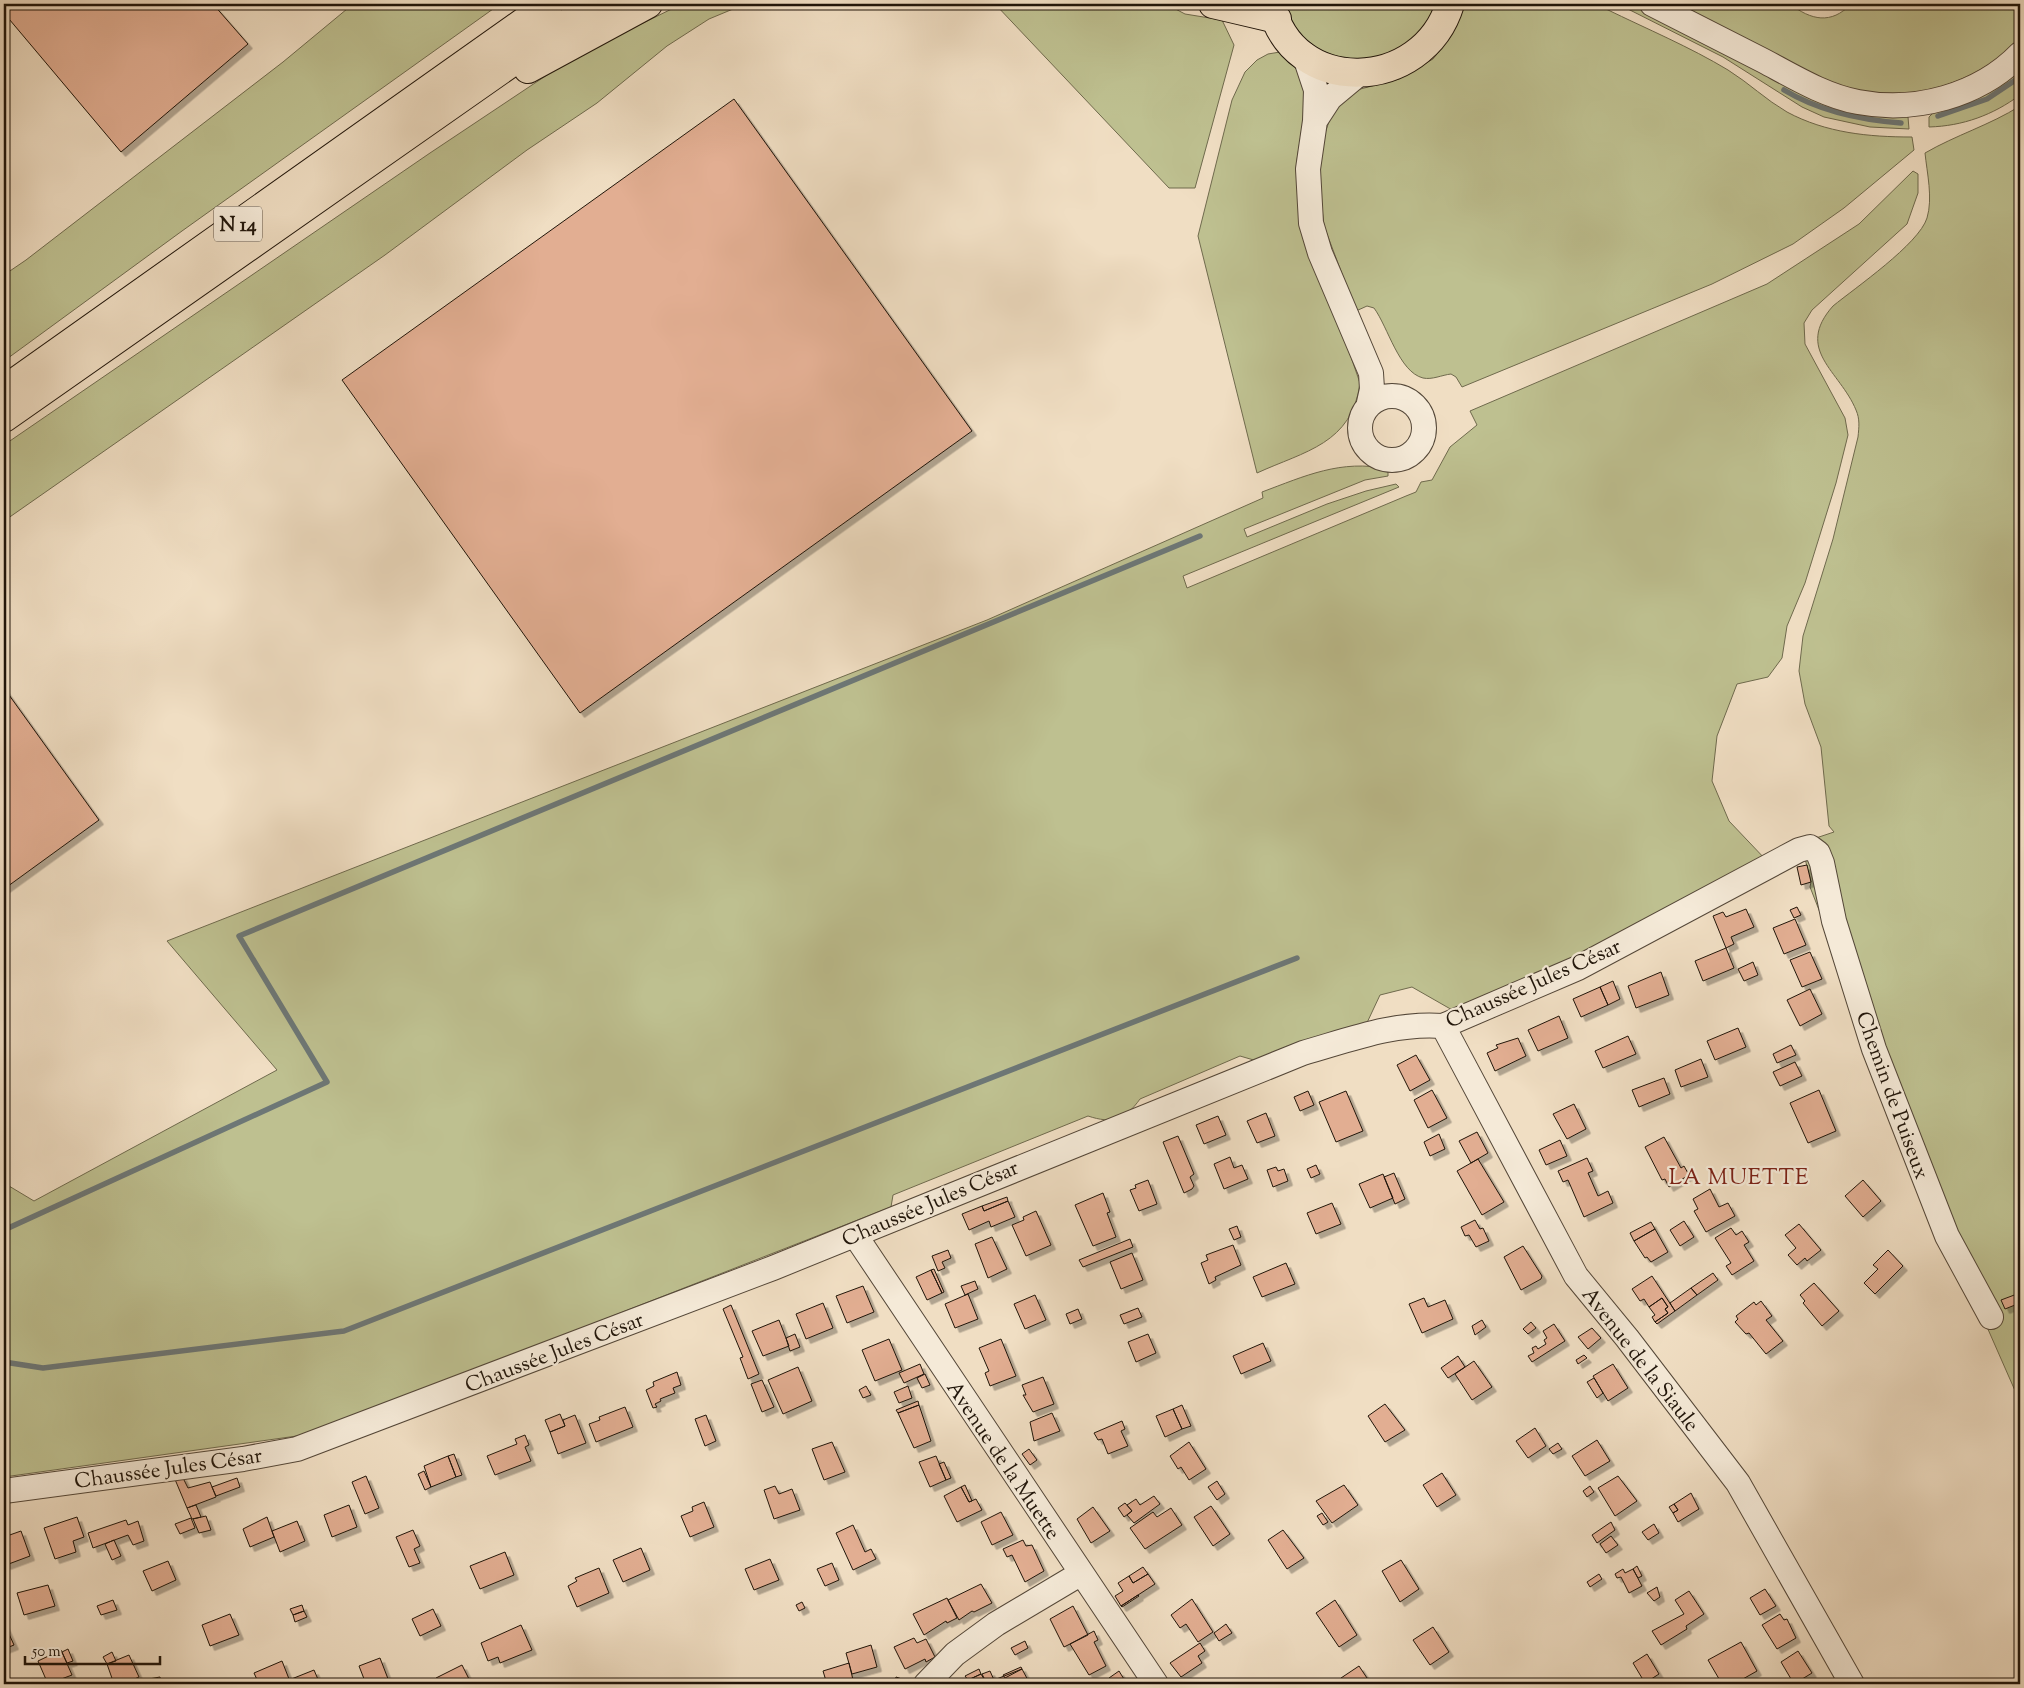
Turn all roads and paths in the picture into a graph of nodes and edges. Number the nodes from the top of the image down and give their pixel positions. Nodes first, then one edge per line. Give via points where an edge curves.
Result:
1 (523, 4) edge
2 (550, 4) edge
3 (595, 4) edge
4 (648, 4) edge
5 (1213, 4) edge
6 (1450, 4) edge
7 (1652, 4) edge
8 (1274, 11) edge
9 (1304, 54) junction
10 (2020, 54) edge
11 (473, 58) junction
12 (1360, 73) junction
13 (1315, 121) junction
14 (415, 131) junction
15 (1367, 363) junction
16 (4, 390) edge
17 (1395, 396) junction
18 (1368, 407) junction
19 (4, 418) edge
20 (1822, 863) joint
21 (1443, 1026) junction
22 (855, 1235) junction
23 (1991, 1317) dead end
24 (4, 1491) edge
25 (1080, 1574) junction
26 (926, 1684) edge
27 (1156, 1684) edge
28 (1852, 1684) edge

1 - 11 main road via 493,26
2 - 11 main road, N 14
3 - 14 main road, N 14
4 - 14 main road
5 - 8 main road
6 - 12 main road via 1436,35 1418,53 1386,70
7 - 10 street via 1818,89 1858,102 1900,105 1944,98 1990,78
8 - 9 main road via 1288,38
9 - 12 main road via 1328,67
9 - 13 street via 1316,90
11 - 16 main road, N 14
12 - 13 street via 1330,98
13 - 15 street via 1308,168 1311,223 1320,253
14 - 19 main road, N 14
15 - 17 street
15 - 18 street via 1372,381
17 - 18 street via 1385,397
17 - 18 street via 1414,404 1424,423 1419,447 1404,458 1395,460 1376,456 1363,443 1360,424
20 - 21 street, Chaussée Jules César via 1818,853 1810,847 1799,850 1578,968
20 - 23 street, Chemin de Puiseux via 1834,921 1874,1049 1947,1236
21 - 22 street, Chaussée Jules César via 1423,1024 1381,1030 1303,1053
21 - 28 street, Avenue de la Siaule via 1576,1276 1738,1483
22 - 24 street, Chaussée Jules César via 297,1449
22 - 25 street, Avenue de la Muette
25 - 26 street via 996,1624 956,1654
25 - 27 street, Avenue de la Muette

